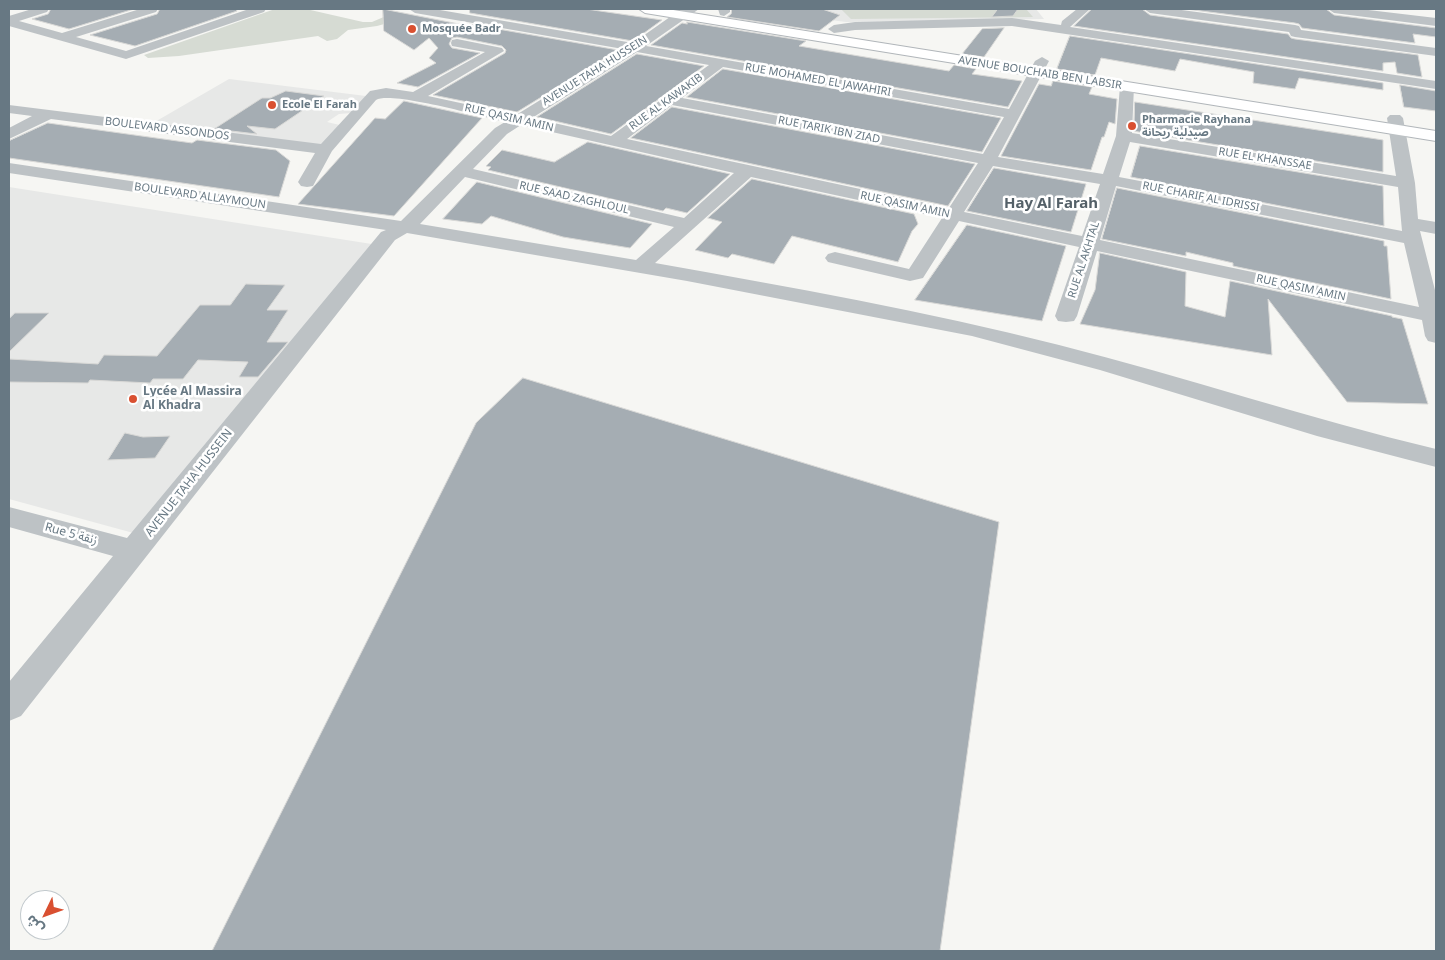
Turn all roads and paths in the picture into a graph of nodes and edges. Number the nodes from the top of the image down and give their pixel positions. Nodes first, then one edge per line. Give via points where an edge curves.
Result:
1 (42, 9) edge
2 (152, 9) edge
3 (260, 9) edge
4 (414, 9) edge
5 (645, 9) edge
6 (702, 9) edge
7 (1084, 9) edge
8 (1150, 9) edge
9 (1334, 9) edge
10 (724, 10) edge
11 (679, 11) edge
12 (1188, 11) edge
13 (1057, 14) dead end
14 (1296, 16) dead end
15 (1413, 19) junction
16 (9, 21) edge
17 (493, 22) junction
18 (1436, 22) edge
19 (1068, 27) junction
20 (834, 29) junction
21 (1295, 31) junction
22 (62, 37) junction
23 (630, 46) junction
24 (1177, 46) junction
25 (1430, 51) edge
26 (720, 63) junction
27 (1292, 64) junction
28 (1038, 66) junction
29 (1434, 85) edge
30 (1127, 86) junction
31 (415, 97) junction
32 (670, 100) junction
33 (9, 109) edge
34 (49, 114) junction
35 (1014, 114) junction
36 (507, 118) junction
37 (1396, 124) junction
38 (1436, 124) edge
39 (9, 134) edge
40 (1124, 136) junction
41 (1436, 136) edge
42 (613, 142) junction
43 (325, 149) junction
44 (988, 160) junction
45 (9, 168) edge
46 (461, 171) junction
47 (747, 171) junction
48 (1110, 180) junction
49 (307, 182) dead end
50 (1406, 183) junction
51 (955, 215) junction
52 (686, 224) junction
53 (1436, 228) edge
54 (395, 229) junction
55 (1411, 231) junction
56 (1089, 244) junction
57 (835, 258) dead end
58 (641, 266) junction
59 (1432, 304) edge
60 (1066, 316) dead end
61 (1436, 336) edge
62 (1436, 458) edge
63 (9, 517) edge
64 (134, 551) junction
65 (9, 706) edge

1 - 16 street
2 - 22 street
3 - 22 street via 126,54
4 - 17 street, RUE MOHAMED EL JAWAHIRI
5 - 11 main road, AVENUE BOUCHAIB BEN LABSIR
6 - 10 main road, AVENUE BOUCHAIB BEN LABSIR
7 - 19 street
8 - 12 street
9 - 15 street
10 - 20 main road, AVENUE BOUCHAIB BEN LABSIR
11 - 23 street, AVENUE TAHA HUSSEIN
11 - 28 main road, AVENUE BOUCHAIB BEN LABSIR
12 - 21 street
12 - 24 street
13 - 19 street
14 - 21 street
15 - 18 street
15 - 25 street
16 - 22 street
17 - 23 street, RUE MOHAMED EL JAWAHIRI
17 - 31 street via 451,47 491,55
19 - 20 street via 1006,22
19 - 24 street
20 - 28 main road, AVENUE BOUCHAIB BEN LABSIR
21 - 25 street
21 - 27 street
23 - 26 street, RUE MOHAMED EL JAWAHIRI
23 - 36 street, AVENUE TAHA HUSSEIN
24 - 27 street
25 - 29 street
26 - 32 street, RUE AL KAWAKIB
26 - 35 street, RUE MOHAMED EL JAWAHIRI
27 - 29 street
28 - 30 main road, AVENUE BOUCHAIB BEN LABSIR
28 - 35 street
28 - 37 main road, AVENUE BOUCHAIB BEN LABSIR
30 - 37 main road, AVENUE BOUCHAIB BEN LABSIR
30 - 40 street, RUE AL AKHTAL
31 - 36 street, RUE QASIM AMIN
31 - 43 street, RUE QASIM AMIN via 379,93 371,97
32 - 42 street, RUE AL KAWAKIB
32 - 44 street, RUE TARIK IBN ZIAD
33 - 34 street, BOULEVARD ASSONDOS
34 - 39 street
34 - 43 street, BOULEVARD ASSONDOS
35 - 44 street
36 - 42 street, RUE QASIM AMIN
36 - 46 street, AVENUE TAHA HUSSEIN
36 - 54 street, AVENUE TAHA HUSSEIN via 476,134
37 - 38 main road, AVENUE BOUCHAIB BEN LABSIR
37 - 41 main road, AVENUE BOUCHAIB BEN LABSIR
37 - 50 street
40 - 48 street, RUE AL AKHTAL
40 - 50 street, RUE EL KHANSSAE
42 - 47 street, RUE QASIM AMIN
43 - 49 street
44 - 48 street, RUE CHARIF AL IDRISSI
44 - 51 street
45 - 54 street, BOULEVARD ALLAYMOUN
46 - 52 street, RUE SAAD ZAGHLOUL
46 - 54 street, AVENUE TAHA HUSSEIN
47 - 51 street, RUE QASIM AMIN
47 - 52 street
48 - 55 street, RUE CHARIF AL IDRISSI
48 - 56 street, RUE AL AKHTAL
50 - 55 street
51 - 56 street, RUE QASIM AMIN
51 - 57 street via 914,276
52 - 58 street
53 - 55 street, RUE CHARIF AL IDRISSI
54 - 58 street, BOULEVARD ALLAYMOUN
54 - 64 street, AVENUE TAHA HUSSEIN
55 - 59 street
56 - 59 street, RUE QASIM AMIN
56 - 60 street, RUE AL AKHTAL
58 - 62 street, BOULEVARD ALLAYMOUN via 998,336 1370,443
59 - 61 street
63 - 64 street, Rue 5 زنقة
64 - 65 street, AVENUE TAHA HUSSEIN

